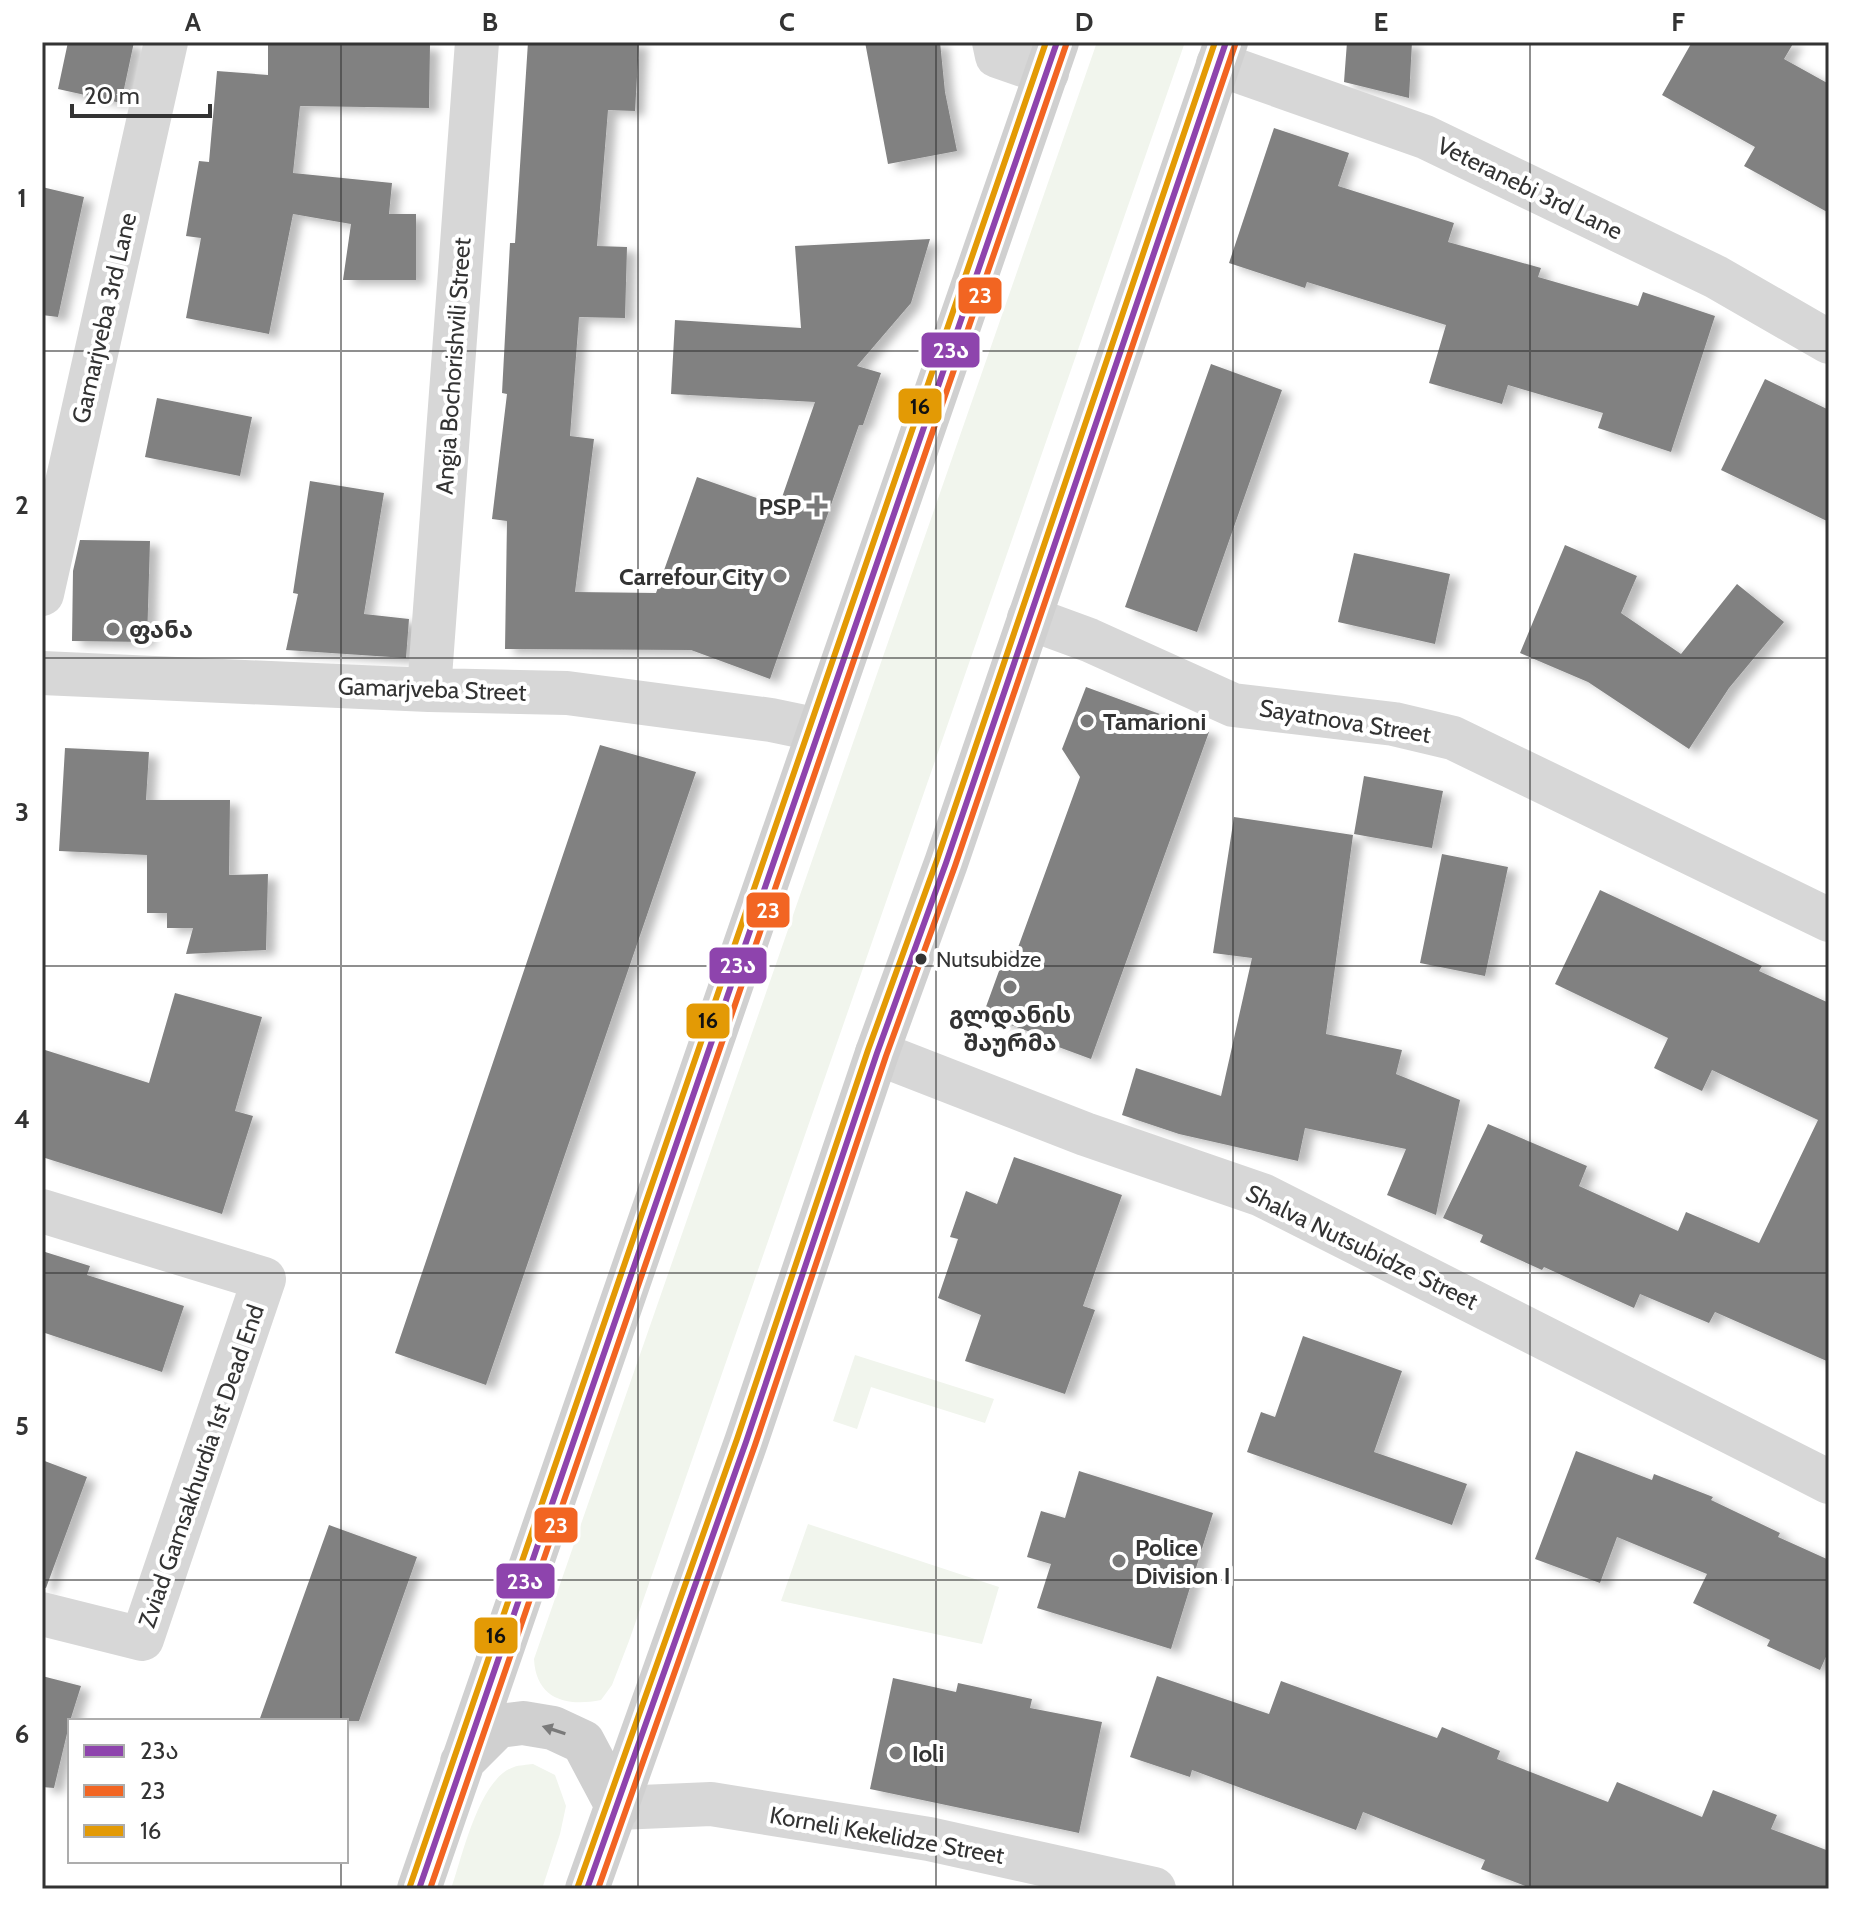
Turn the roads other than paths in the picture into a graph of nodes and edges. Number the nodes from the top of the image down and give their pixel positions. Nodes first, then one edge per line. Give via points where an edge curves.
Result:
1 (166, 42) edge
2 (477, 42) edge
3 (994, 42) edge
4 (1222, 53) edge
5 (1052, 58) edge
6 (1829, 342) edge
7 (42, 594) edge
8 (1029, 618) junction
9 (42, 673) edge
10 (429, 690) junction
11 (819, 730) junction
12 (1829, 920) edge
13 (877, 1053) junction
14 (42, 1211) edge
15 (1829, 1482) edge
16 (42, 1614) edge
17 (461, 1764) junction
18 (618, 1808) junction
19 (419, 1889) edge
20 (587, 1889) edge
21 (1154, 1889) edge

1 - 7 street, Gamarjveba 3rd Lane
2 - 10 street, Angia Bochorishvili Street
3 - 5 street via 997,56
4 - 6 street, Veteranebi 3rd Lane via 1425,137 1716,277
4 - 8 main road
5 - 11 main road
8 - 12 street, Sayatnova Street via 1233,705 1394,724 1453,738
8 - 13 main road
9 - 10 street, Gamarjveba Street
10 - 11 street, Gamarjveba Street via 567,693
11 - 17 main road
13 - 15 street, Shalva Nutsubidze Street via 1085,1134 1262,1195
13 - 18 main road
14 - 16 street, Zviad Gamsakhurdia 1st Dead End via 264,1279 142,1639
18 -> 17 main road via 583,1742 553,1728 498,1726
17 - 19 main road
18 - 20 main road
18 - 21 street, Korneli Kekelidze Street via 711,1804 929,1839

